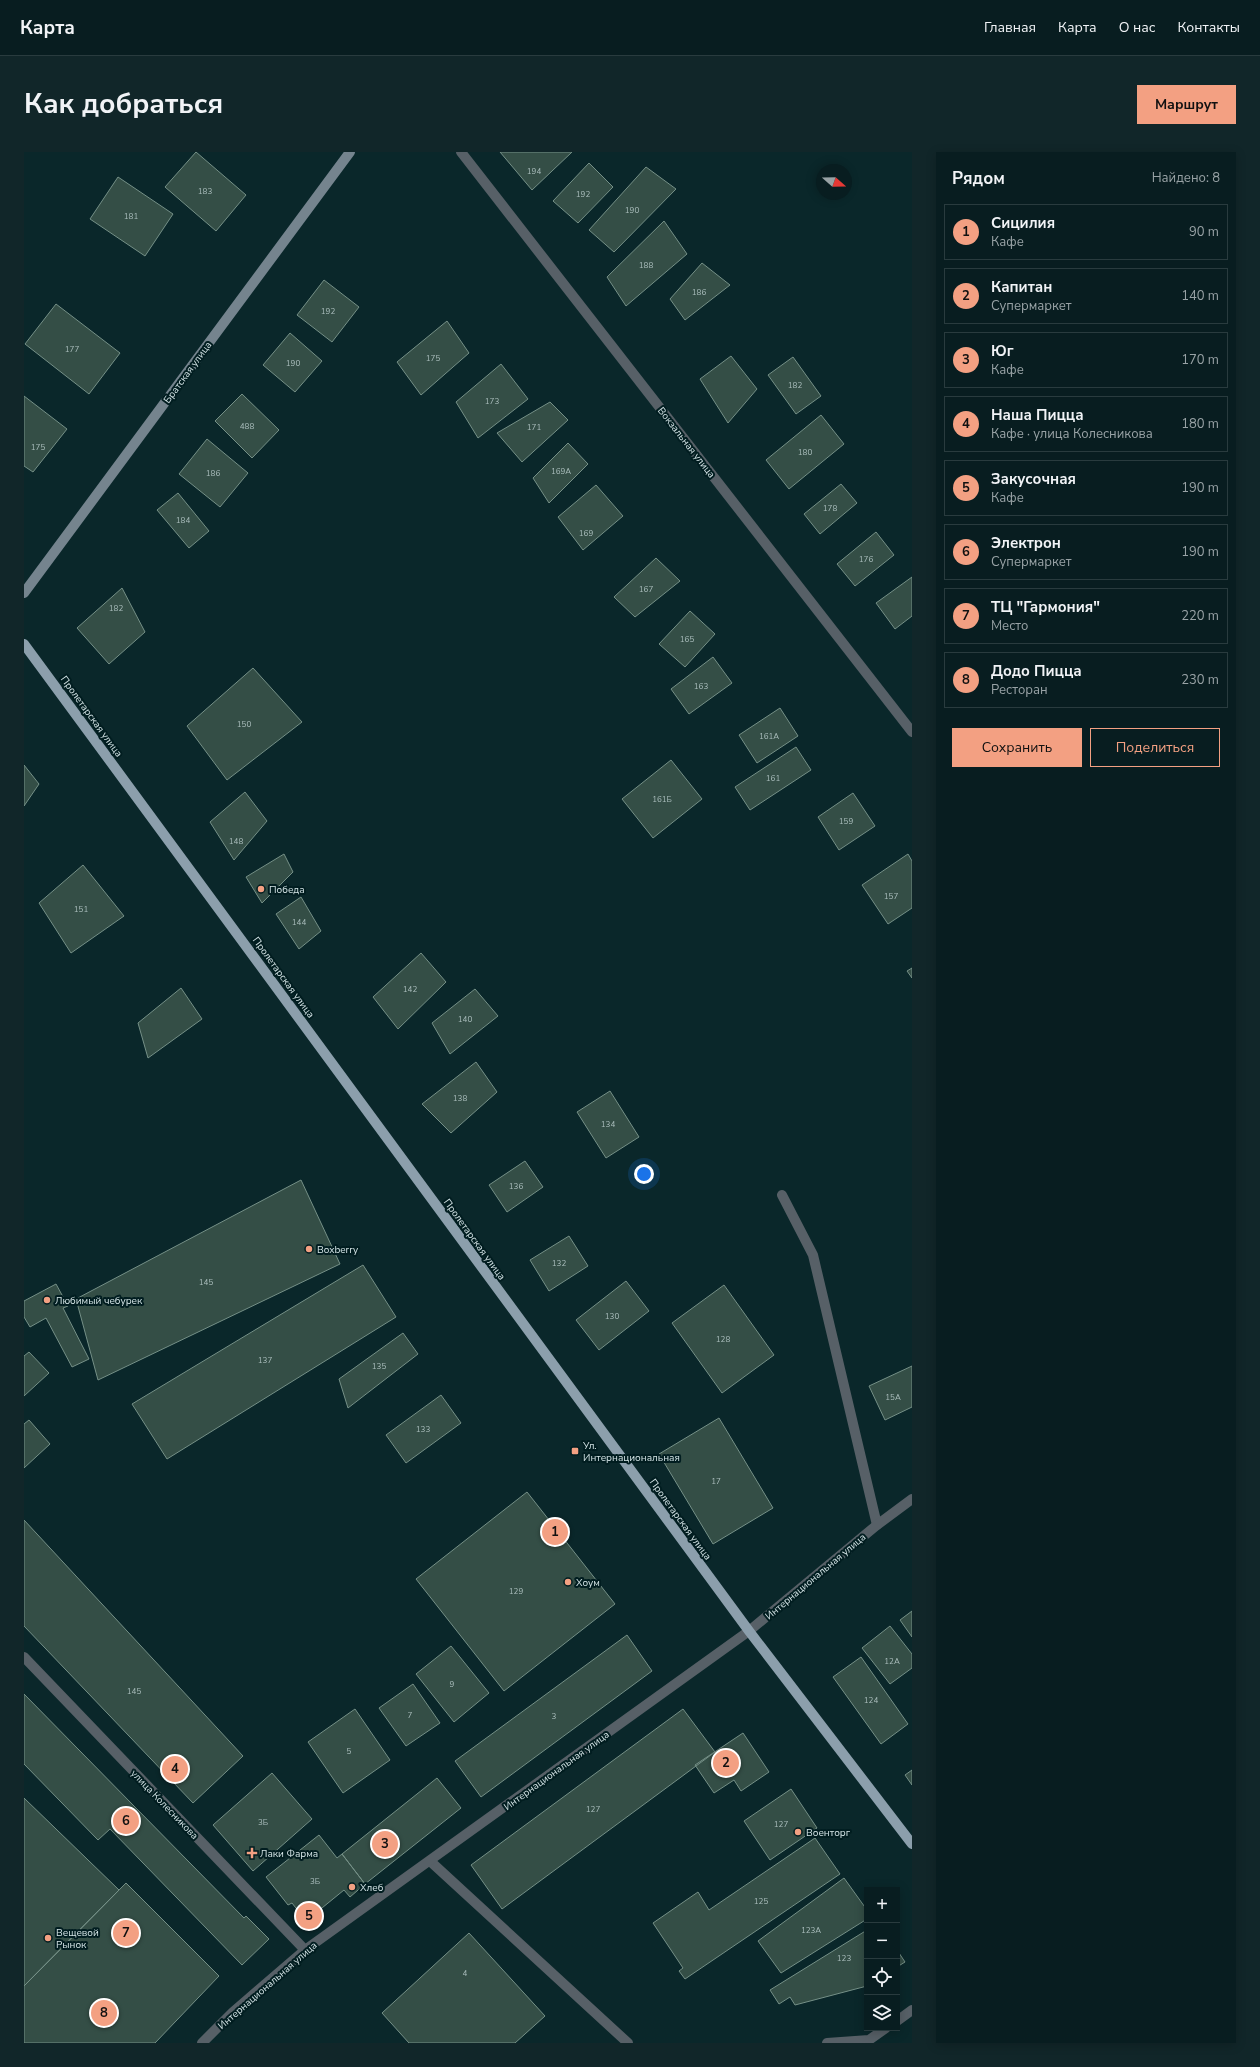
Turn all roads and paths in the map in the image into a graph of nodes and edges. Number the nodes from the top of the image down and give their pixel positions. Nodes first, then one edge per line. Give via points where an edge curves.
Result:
1 (350, 152) edge
2 (461, 152) edge
3 (24, 593) edge
4 (24, 644) edge
5 (912, 732) edge
6 (782, 1195) dead end
7 (912, 1499) edge
8 (877, 1525) junction
9 (749, 1631) junction
10 (24, 1657) edge
11 (912, 1844) edge
12 (430, 1860) junction
13 (305, 1950) junction
14 (912, 2010) edge
15 (900, 2019) edge
16 (882, 2031) edge
17 (202, 2043) edge
18 (628, 2043) edge
19 (827, 2043) edge

1 - 3 street, Братская улица
2 - 5 street, Вокзальная улица
4 - 9 main road, Пролетарская улица
6 - 8 street via 813,1255
7 - 8 street, Интернациональная улица
8 - 9 street, Интернациональная улица
9 - 11 main road, Пролетарская улица
9 - 12 street, Интернациональная улица
10 - 13 street, улица Колесникова
12 - 13 street, Интернациональная улица
12 - 18 street
13 - 17 street, Интернациональная улица via 233,2012
14 - 15 street
16 - 19 street via 869,2040

